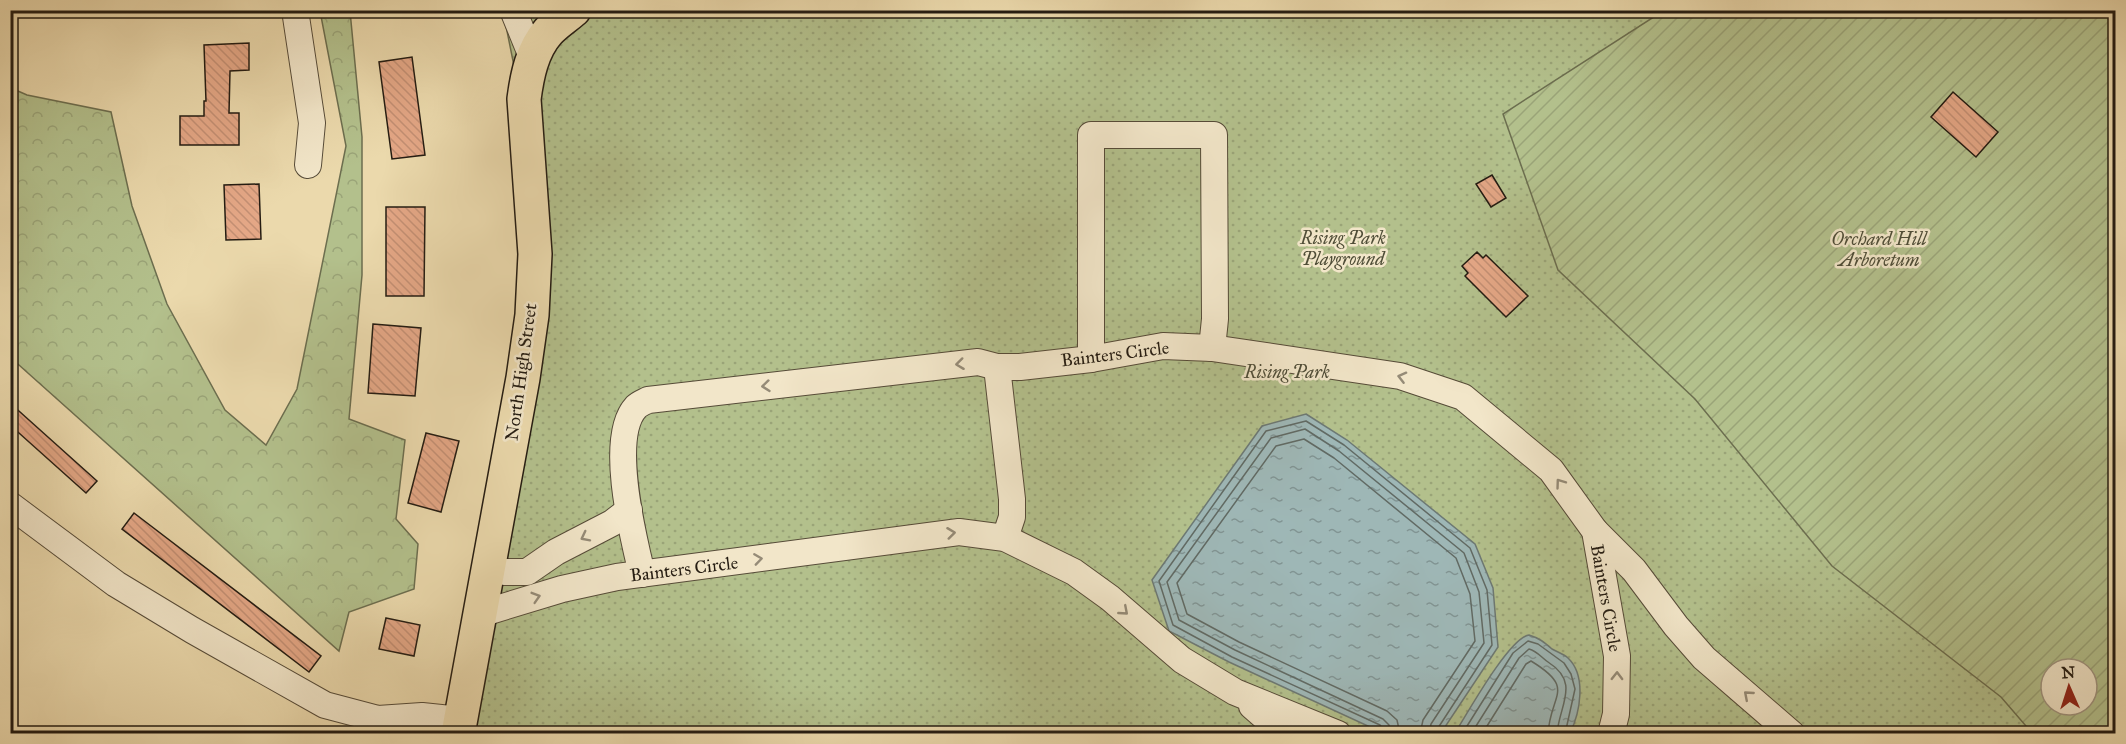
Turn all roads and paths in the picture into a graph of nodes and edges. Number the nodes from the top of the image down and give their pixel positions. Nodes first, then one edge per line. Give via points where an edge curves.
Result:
1 (295, 10) edge
2 (513, 10) edge
3 (574, 10) edge
4 (532, 59) junction
5 (308, 165) dead end
6 (1212, 348) junction
7 (1091, 359) junction
8 (997, 367) junction
9 (10, 505) edge
10 (628, 510) junction
11 (1595, 531) junction
12 (1005, 538) junction
13 (489, 569) junction
14 (642, 574) junction
15 (480, 614) junction
16 (1236, 692) junction
17 (379, 726) edge
18 (459, 727) edge
19 (1284, 734) edge
20 (1338, 734) edge
21 (1611, 734) edge
22 (1792, 734) edge

1 - 5 street via 312,123
2 - 4 street
3 - 4 highway, North High Street via 547,33
4 - 13 highway, North High Street via 524,99 534,254 532,315
6 - 7 street, Bainters Circle via 1163,346
6 - 7 street via 1214,135 1091,135
11 -> 6 street, Bainters Circle via 1551,470 1463,398 1400,376
7 - 8 street, Bainters Circle
8 -> 10 street, Bainters Circle via 978,362 648,400 636,406 622,440
8 - 12 street via 1012,500 1012,517
9 - 17 street via 116,584 192,630 325,705
10 -> 13 street via 612,524 556,552 527,572
10 - 14 street, Bainters Circle
21 -> 11 street, Bainters Circle via 1616,714 1617,656
22 -> 11 street via 1704,658 1634,570
14 -> 12 street, Bainters Circle via 959,532
12 -> 16 street, Bainters Circle via 1074,572 1182,660
13 - 15 highway, North High Street
15 -> 14 street, Bainters Circle via 562,589
15 - 18 highway, North High Street
16 - 19 street
16 - 20 street, Bainters Circle
17 - 18 street via 422,716

